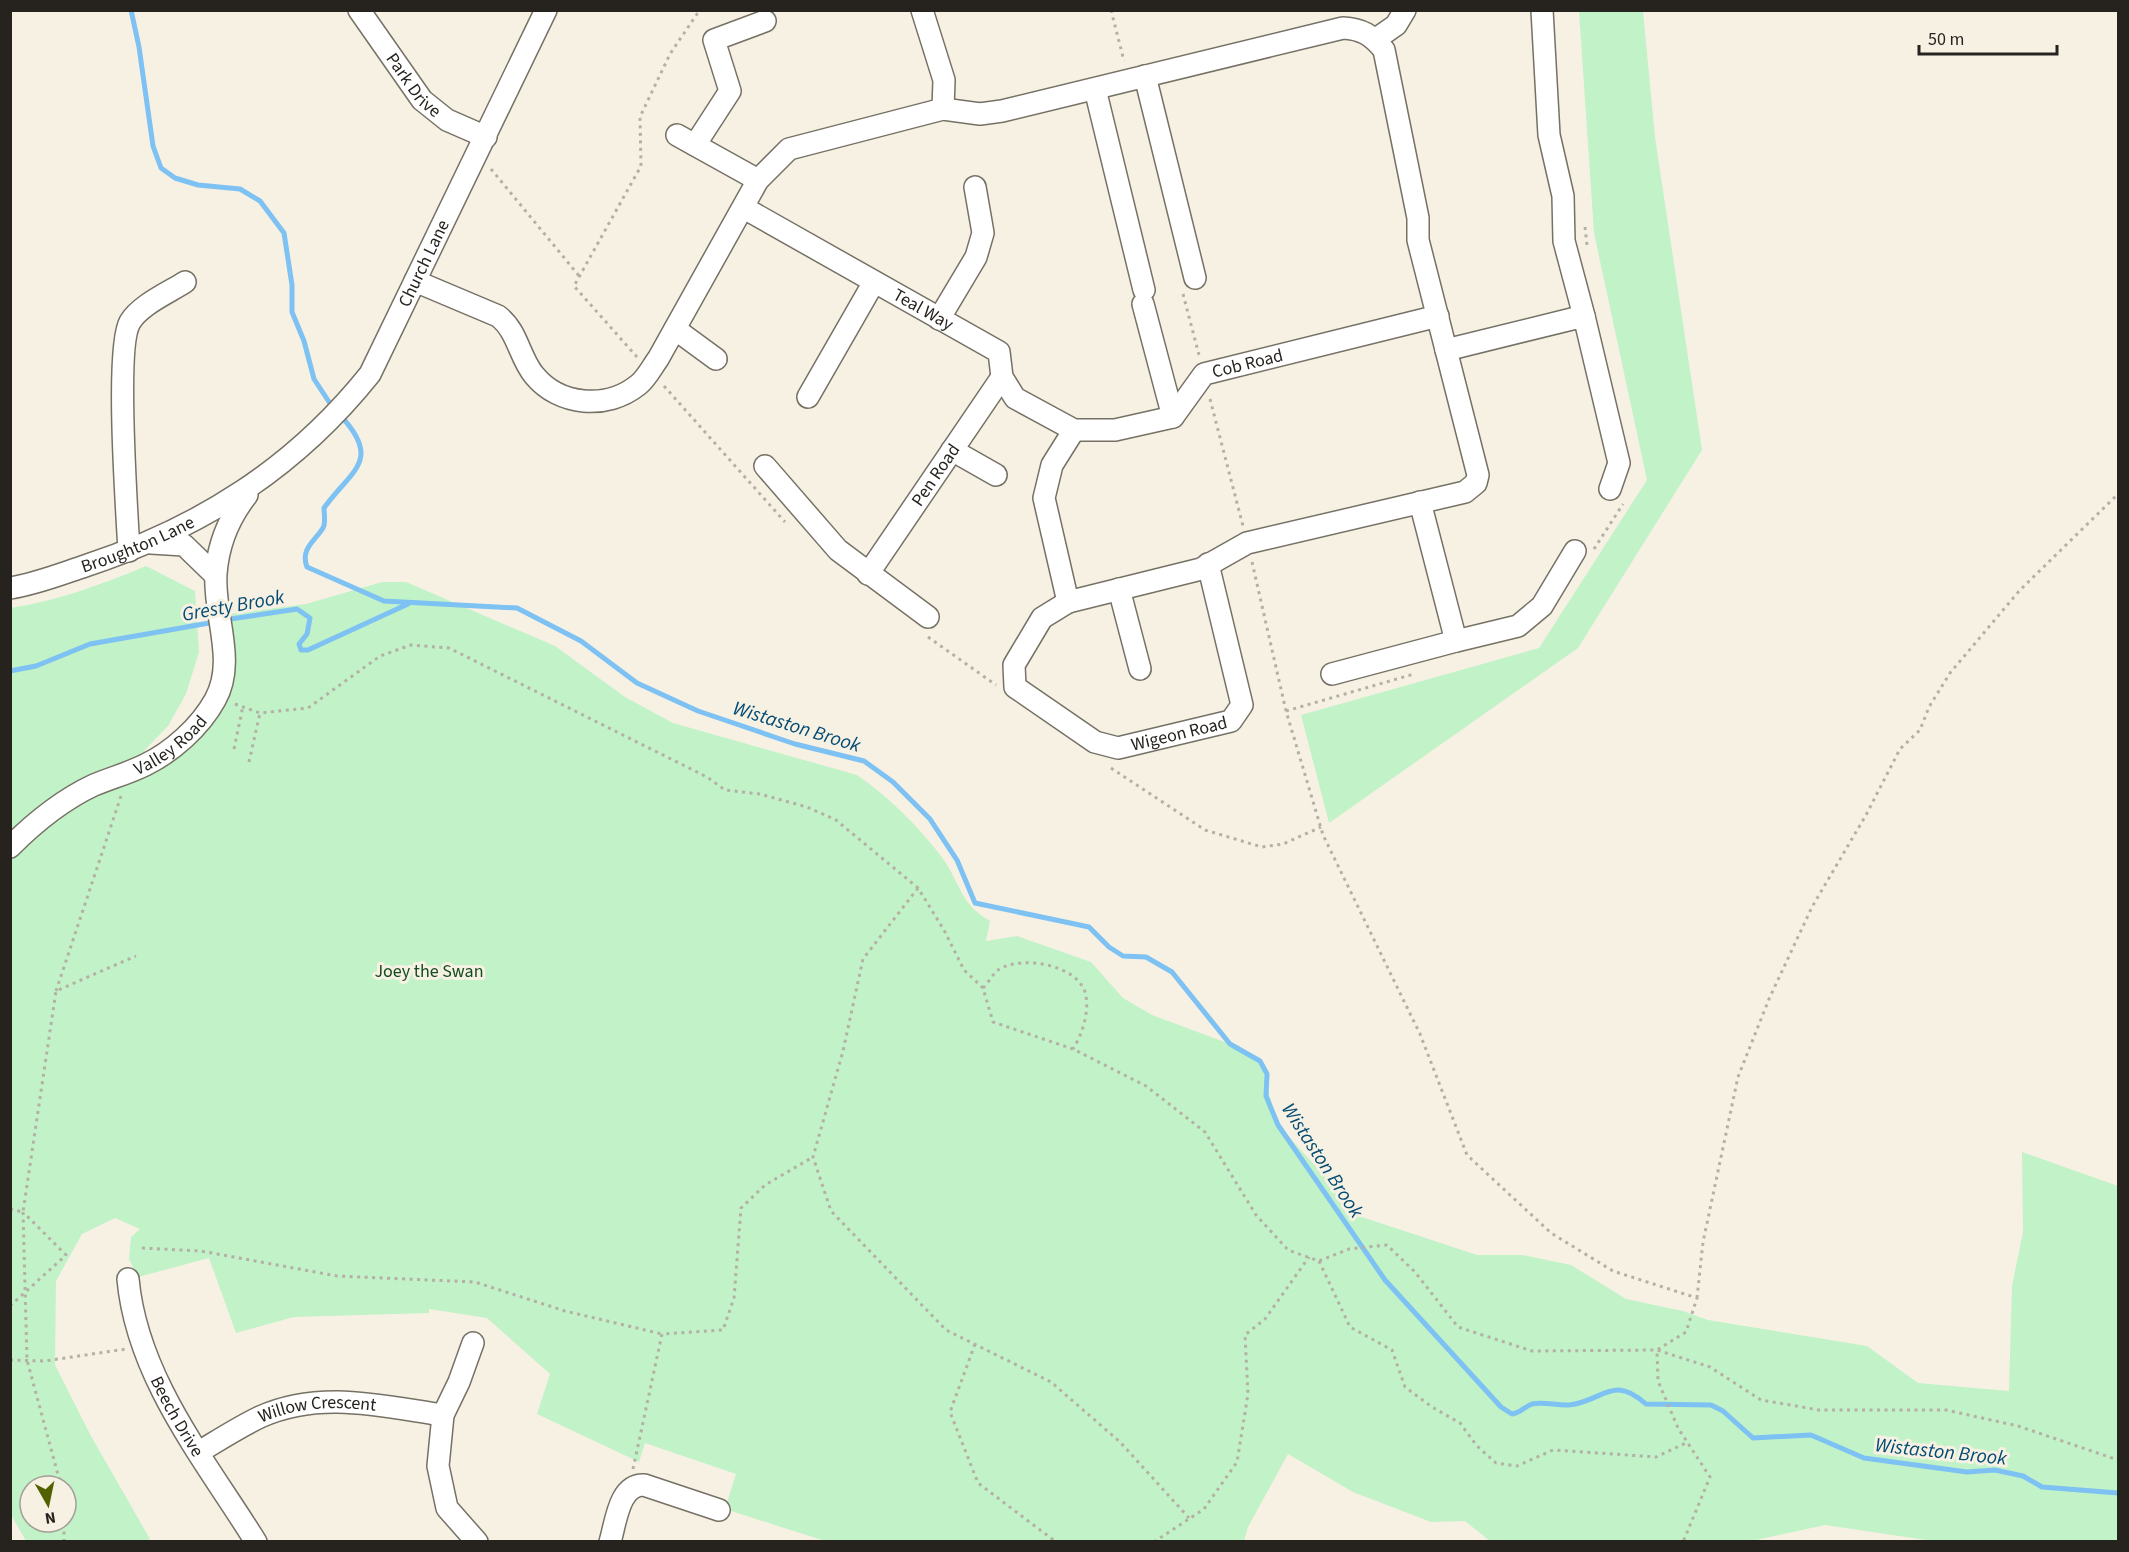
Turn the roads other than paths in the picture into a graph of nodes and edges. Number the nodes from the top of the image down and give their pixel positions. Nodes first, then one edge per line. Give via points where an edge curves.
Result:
1 (359, 10) edge
2 (546, 10) edge
3 (922, 10) edge
4 (1405, 10) edge
5 (1542, 10) edge
6 (765, 21) dead end
7 (1376, 39) junction
8 (1137, 78) junction
9 (1095, 88) junction
10 (943, 110) junction
11 (482, 145) junction
12 (758, 180) junction
13 (975, 187) dead end
14 (744, 208) junction
15 (415, 281) junction
16 (185, 282) dead end
17 (874, 282) junction
18 (1189, 286) road end
19 (1438, 316) junction
20 (1584, 316) junction
21 (939, 319) junction
22 (675, 328) junction
23 (1446, 350) junction
24 (716, 359) dead end
25 (1002, 377) junction
26 (808, 397) dead end
27 (1173, 417) junction
28 (1074, 430) junction
29 (952, 450) junction
30 (765, 466) dead end
31 (996, 475) dead end
32 (257, 483) junction
33 (1619, 492) road end
34 (1420, 502) junction
35 (149, 543) junction
36 (129, 551) junction
37 (1583, 553) road end
38 (1208, 564) junction
39 (868, 574) junction
40 (216, 575) junction
41 (10, 588) edge
42 (1119, 589) junction
43 (1068, 602) junction
44 (924, 624) road end
45 (1456, 641) junction
46 (1140, 669) dead end
47 (1332, 674) dead end
48 (10, 847) edge
49 (128, 1279) dead end
50 (473, 1343) dead end
51 (443, 1415) junction
52 (200, 1452) junction
53 (719, 1510) dead end
54 (256, 1542) edge
55 (477, 1542) edge
56 (610, 1542) edge

1 - 11 street, Park Drive via 422,100
2 - 11 street, Church Lane
3 - 10 street via 944,80
4 - 7 street via 1396,25
5 - 20 street via 1549,135 1563,196 1564,241
6 - 12 street via 714,40 730,91 686,140
7 - 8 street via 1360,29 1343,28
7 - 19 street via 1384,50 1418,218 1418,240
8 - 9 street
8 - 18 street
9 - 10 street via 980,114
9 - 27 street
10 - 12 street via 789,149
11 - 15 street, Church Lane
12 - 14 street
13 - 21 street via 983,233 976,257
14 - 17 street, Teal Way
14 - 22 street
15 - 22 street via 498,316 509,324 532,374 561,395 583,402 611,399 640,384
15 - 32 street, Church Lane via 370,374 323,427
16 - 36 street via 135,314 125,336
17 - 21 street, Teal Way
17 - 26 street
19 - 23 street
19 - 27 street, Cob Road via 1204,374
20 - 23 street
20 - 33 street via 1620,464
21 - 25 street, Teal Way via 999,352
22 - 24 street
23 - 34 street, Wigeon Road via 1479,475 1465,492
25 - 28 street, Teal Way via 1015,398
25 - 29 street, Pen Road
27 - 28 street via 1115,430
28 - 43 street via 1052,465 1044,498
29 - 31 street
29 - 39 street, Pen Road
30 - 39 street via 838,550
32 - 35 street, Broughton Lane via 200,519
32 - 40 street, Valley Road via 228,523
34 - 38 street, Wigeon Road via 1247,543
34 - 45 street
35 - 36 street, Broughton Lane
35 - 40 street via 184,545
36 - 41 street, Broughton Lane
37 - 45 street via 1542,606 1518,626
38 - 42 street, Wigeon Road
38 - 43 street, Wigeon Road via 1242,705 1231,722 1118,748 1095,742 1016,687 1014,665 1042,618
39 - 44 street
40 - 48 street, Valley Road via 223,674 216,699 194,729 146,765 93,786 37,820
42 - 43 street, Wigeon Road
42 - 46 street
45 - 47 street
49 - 52 street, Beech Drive via 142,1347 164,1396
50 - 51 street
51 - 52 street, Willow Crescent via 359,1402 314,1402 260,1417
51 - 55 street via 438,1452 440,1487 451,1515
52 - 54 street, Beech Drive
53 - 56 street via 644,1485 629,1488

